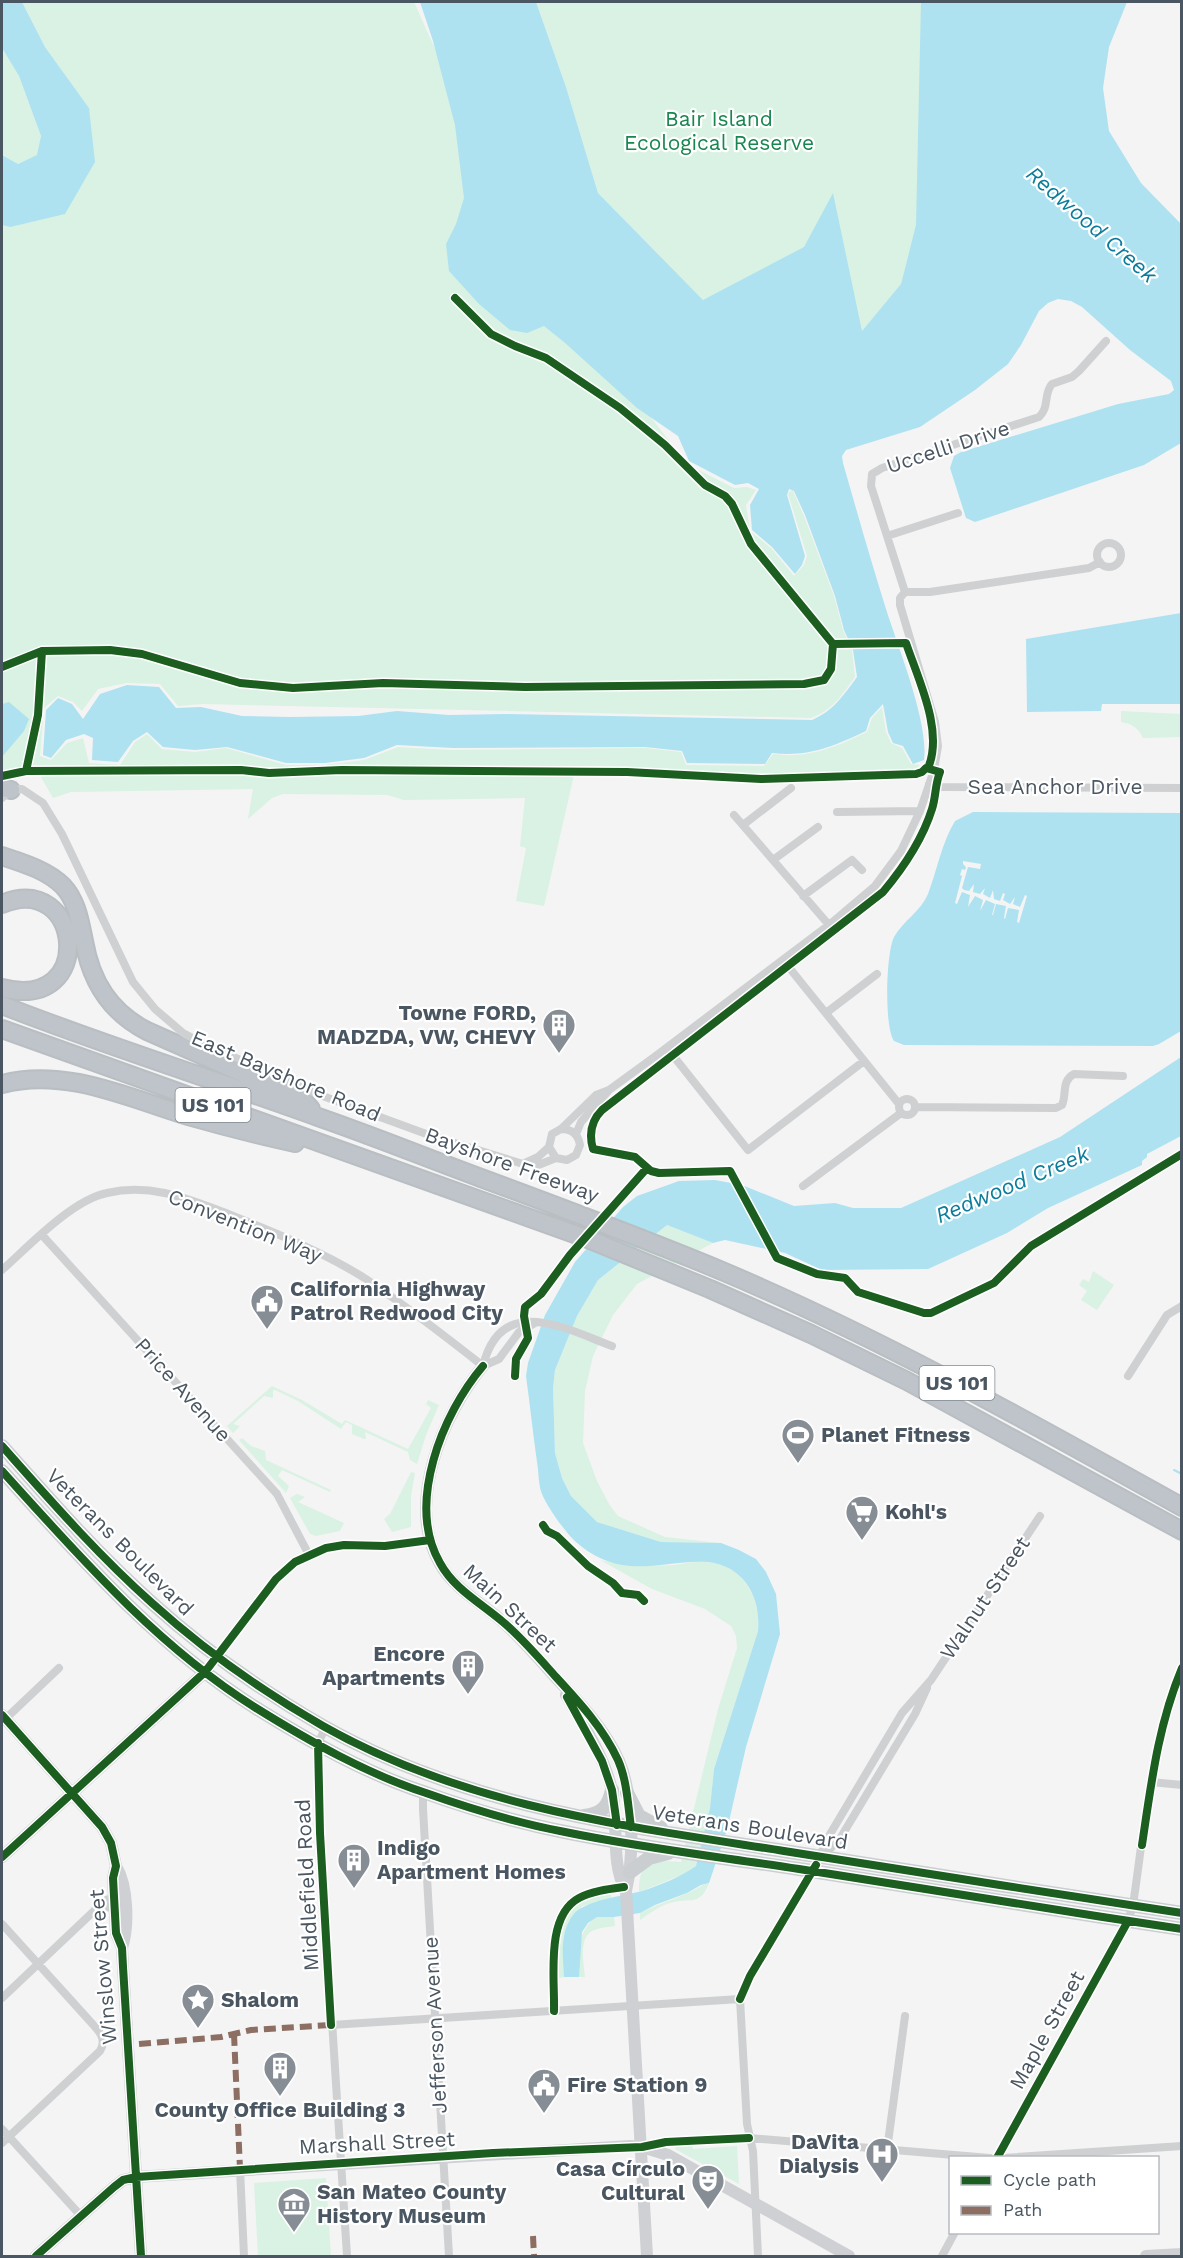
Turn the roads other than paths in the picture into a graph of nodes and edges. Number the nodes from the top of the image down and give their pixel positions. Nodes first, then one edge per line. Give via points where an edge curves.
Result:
1 (1106, 341) dead end
2 (958, 513) dead end
3 (887, 536) junction
4 (1100, 562) dead end
5 (905, 592) junction
6 (929, 784) junction
7 (791, 788) dead end
8 (1182, 788) edge
9 (5, 792) edge
10 (920, 811) junction
11 (837, 812) dead end
12 (734, 815) dead end
13 (743, 825) junction
14 (818, 827) dead end
15 (2, 856) edge
16 (773, 860) junction
17 (862, 870) dead end
18 (803, 896) junction
19 (2, 904) edge
20 (829, 925) junction
21 (783, 960) junction
22 (877, 974) dead end
23 (2, 988) edge
24 (2, 1005) edge
25 (826, 1014) junction
26 (2, 1029) edge
27 (2, 1036) edge
28 (667, 1048) junction
29 (57, 1049) junction
30 (864, 1061) junction
31 (1123, 1076) dead end
32 (2, 1084) edge
33 (609, 1090) junction
34 (915, 1107) junction
35 (900, 1108) junction
36 (318, 1117) junction
37 (561, 1129) junction
38 (576, 1134) junction
39 (549, 1147) junction
40 (556, 1158) junction
41 (369, 1160) junction
42 (523, 1164) junction
43 (802, 1186) dead end
44 (42, 1234) junction
45 (2, 1270) edge
46 (1182, 1306) edge
47 (538, 1324) junction
48 (612, 1346) dead end
49 (483, 1366) junction
50 (1128, 1376) dead end
51 (2, 1446) edge
52 (2, 1464) edge
53 (2, 1472) edge
54 (40, 1489) junction
55 (1182, 1507) edge
56 (1040, 1516) dead end
57 (1182, 1531) edge
58 (430, 1540) junction
59 (309, 1555) junction
60 (218, 1657) junction
61 (59, 1668) dead end
62 (1182, 1668) edge
63 (205, 1672) junction
64 (555, 1676) junction
65 (931, 1680) junction
66 (3, 1719) edge
67 (326, 1727) junction
68 (318, 1743) junction
69 (410, 1766) junction
70 (1151, 1782) junction
71 (451, 1783) junction
72 (1182, 1785) edge
73 (612, 1790) junction
74 (71, 1793) junction
75 (423, 1793) junction
76 (627, 1793) junction
77 (575, 1817) junction
78 (616, 1824) junction
79 (631, 1827) junction
80 (677, 1835) junction
81 (616, 1842) junction
82 (631, 1845) junction
83 (676, 1851) junction
84 (2, 1857) edge
85 (820, 1857) junction
86 (116, 1866) junction
87 (812, 1871) junction
88 (630, 1872) junction
89 (626, 1891) junction
90 (114, 1903) junction
91 (1133, 1905) junction
92 (1182, 1913) edge
93 (1128, 1921) junction
94 (2, 1924) edge
95 (1182, 1929) edge
96 (122, 1948) junction
97 (37, 1964) junction
98 (2, 1998) edge
99 (740, 1999) junction
100 (632, 2007) junction
101 (905, 2016) dead end
102 (435, 2018) junction
103 (332, 2025) junction
104 (2, 2130) edge
105 (749, 2138) junction
106 (5, 2140) edge
107 (1182, 2146) edge
108 (642, 2147) junction
109 (887, 2150) junction
110 (975, 2156) edge
111 (998, 2156) edge
112 (1019, 2156) edge
113 (442, 2157) junction
114 (341, 2163) junction
115 (240, 2169) junction
116 (136, 2177) junction
117 (755, 2204) junction
118 (81, 2216) junction
119 (955, 2234) edge
120 (825, 2243) junction
121 (1182, 2254) edge
122 (36, 2256) edge
123 (141, 2256) edge
124 (244, 2256) edge
125 (347, 2256) edge
126 (449, 2256) edge
127 (647, 2256) edge
128 (758, 2256) edge
129 (830, 2256) edge
130 (849, 2256) edge
131 (942, 2256) edge
132 (1146, 2256) edge

1 - 3 street, Uccelli Drive via 1072,377 1052,384 1046,409 1039,417 872,474 871,486
2 - 3 street
3 - 5 street, Uccelli Drive
4 - 5 street via 1078,570 930,592
5 - 6 street, Uccelli Drive via 900,605 937,731 937,753
6 - 8 street, Sea Anchor Drive
6 - 10 street, Uccelli Drive
7 - 13 street
9 - 42 street, East Bayshore Road via 22,789 43,803 62,834 128,973 147,1000 174,1026 202,1043 312,1093
10 - 11 street
10 - 20 street, Uccelli Drive via 885,875
12 - 13 street
13 - 16 street
14 - 16 street
15 - 36 highway via 37,869 67,891 79,916 94,980 127,1020 303,1100
16 - 18 street
17 - 18 street via 849,857
18 - 20 street
19 - 23 highway via 23,899 50,907 65,925 69,948 63,971 44,987 20,992
20 - 21 street, Uccelli Drive
21 - 25 street
21 - 28 street, Uccelli Drive
22 - 25 street
24 - 36 highway, Bayshore Freeway / US 101
25 - 30 street
26 - 29 highway, Bayshore Freeway / US 101
27 - 29 highway
28 - 30 street via 748,1150
28 - 33 street, Uccelli Drive
29 - 41 highway, Bayshore Freeway / US 101
30 - 35 street
31 - 34 street via 1074,1074 1068,1077 1065,1098 1056,1108
32 - 41 highway via 41,1079 74,1082 240,1131
33 - 37 street via 596,1095
33 - 38 street via 581,1122
34 - 35 street via 910,1114
34 - 35 street via 907,1098
35 - 43 street
36 - 55 highway, Bayshore Freeway / US 101 via 598,1221 793,1302 1009,1411
37 - 38 street
37 - 39 street via 552,1134
38 - 40 street via 580,1144 576,1155 567,1160
39 - 40 street
39 - 42 street
40 - 42 street, East Bayshore Road via 536,1166
41 - 57 highway, Bayshore Freeway / US 101 via 583,1237 821,1339 907,1381
44 - 45 street, Convention Way
44 - 49 street, Convention Way via 77,1206 105,1193 154,1189 296,1242 365,1279
44 - 59 street, Price Avenue via 277,1494
46 - 50 street via 1167,1315
47 - 48 street, Main Street via 556,1325
47 - 49 street, Main Street via 519,1332 499,1359
47 - 49 street, Main Street via 525,1321 507,1326 486,1351
49 - 58 street, Main Street via 453,1407 440,1441 428,1482
51 - 54 main road, Veterans Boulevard
52 - 54 main road via 20,1482
53 - 63 main road, Veterans Boulevard via 114,1593
54 - 60 main road, Veterans Boulevard via 133,1586
56 - 65 street, Walnut Street
58 - 59 street via 385,1546 344,1545
58 - 64 street, Main Street via 451,1579 503,1622
59 - 60 street via 276,1579
60 - 63 street
60 - 67 main road, Veterans Boulevard
61 - 66 street
62 - 70 street, Maple Street via 1163,1722
63 - 68 main road, Veterans Boulevard via 256,1708
63 - 74 street
64 - 73 street, Main Street via 602,1761
64 - 76 street, Main Street via 588,1712 619,1761
65 - 85 street, Walnut Street via 902,1713
65 - 85 street, Walnut Street via 915,1714 838,1842
66 - 74 street, Winslow Street
67 - 68 street, Middlefield Road
67 - 69 main road, Veterans Boulevard
68 - 75 main road, Veterans Boulevard
68 - 103 street, Middlefield Road
69 - 71 main road, Veterans Boulevard
69 - 75 main road
70 - 72 street
70 - 91 street, Maple Street
71 - 75 main road
71 - 77 main road, Veterans Boulevard
73 - 77 main road via 604,1810
73 - 78 street, Main Street
74 - 84 street
74 - 86 street, Winslow Street via 102,1827 114,1850
75 - 81 main road, Veterans Boulevard via 515,1821
75 - 102 street, Jefferson Avenue
76 - 79 street, Main Street
76 - 80 main road via 639,1816
77 - 78 main road, Veterans Boulevard
78 - 79 main road, Veterans Boulevard
78 - 81 street, Main Street
79 - 80 main road, Veterans Boulevard
79 - 82 street, Main Street
80 - 85 main road, Veterans Boulevard
81 - 82 main road, Veterans Boulevard
81 - 89 street, Main Street via 619,1877
82 - 83 main road, Veterans Boulevard
82 - 88 street, Main Street
83 - 87 main road, Veterans Boulevard
83 - 88 main road via 649,1858
85 - 87 street, Walnut Street
85 - 91 main road, Veterans Boulevard
86 - 90 street, Winslow Street
86 - 96 street, Winslow Street via 123,1878 127,1933
87 - 93 main road, Veterans Boulevard
87 - 99 street, Walnut Street
88 - 89 street, Main Street
89 - 100 street, Main Street
90 - 96 street, Winslow Street via 116,1933
90 - 97 street via 101,1902
91 - 92 main road, Veterans Boulevard
91 - 93 street, Maple Street
93 - 95 main road, Veterans Boulevard
93 - 111 street, Maple Street
94 - 97 street
96 - 116 street, Winslow Street
97 - 98 street
97 - 106 street via 101,2034 104,2043
99 - 100 street
99 - 105 street, Walnut Street
100 - 102 street
100 - 108 street, Main Street
101 - 109 street
102 - 103 street
102 - 113 street, Jefferson Avenue
103 - 114 street, Middlefield Road
104 - 106 street
105 - 108 street, Marshall Street
105 - 109 street, Marshall Street
105 - 117 street, Walnut Street
106 - 118 street
107 - 112 street
108 - 113 street, Marshall Street
108 - 117 street via 668,2156
108 - 127 street, Main Street
109 - 110 street, Marshall Street
113 - 114 street, Marshall Street
113 - 126 street, Jefferson Avenue
114 - 115 street, Marshall Street
114 - 125 street, Middlefield Road
115 - 116 street, Marshall Street
115 - 124 street
116 - 118 street, Marshall Street via 120,2183
116 - 123 street, Winslow Street
117 - 120 street
117 - 128 street, Walnut Street
118 - 122 street, Marshall Street
119 - 131 street
120 - 129 street
120 - 130 street
121 - 132 street

